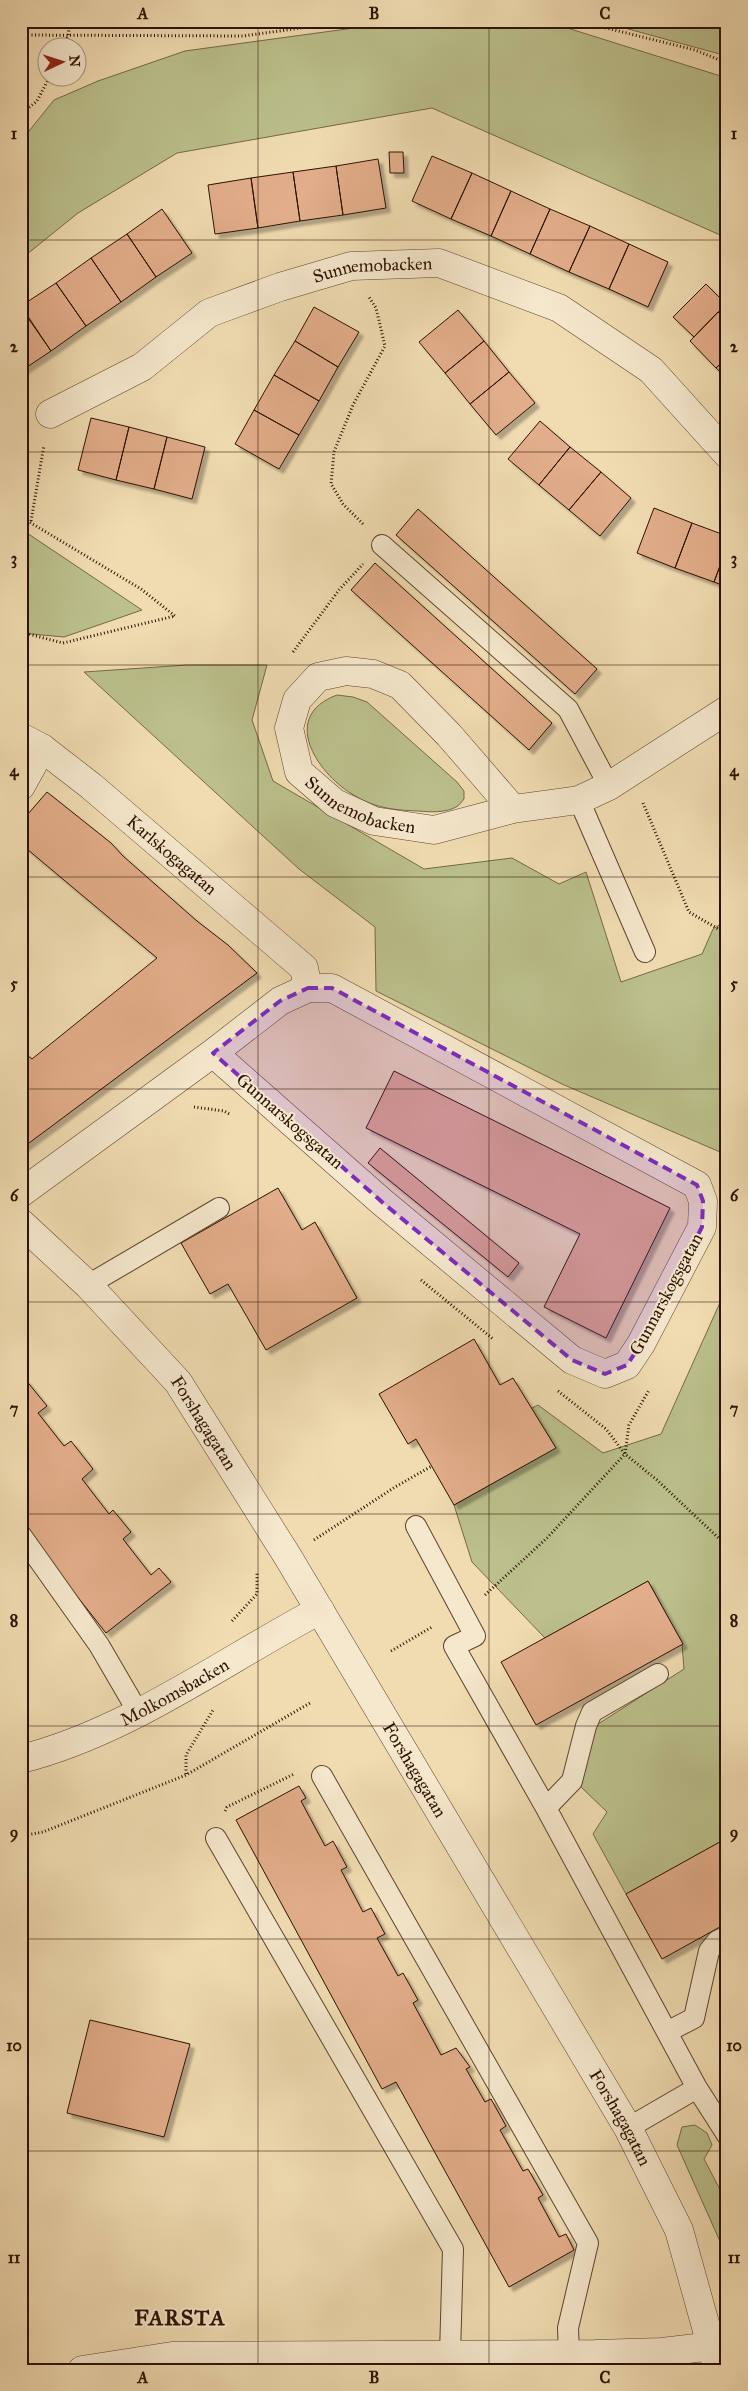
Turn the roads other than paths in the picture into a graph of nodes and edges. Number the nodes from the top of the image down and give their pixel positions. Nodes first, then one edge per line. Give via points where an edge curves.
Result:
1 (50, 414) road end
2 (727, 454) edge
3 (382, 545) road end
4 (727, 710) edge
5 (32, 743) edge
6 (619, 779) junction
7 (21, 786) edge
8 (579, 800) junction
9 (513, 809) junction
10 (645, 952) dead end
11 (308, 988) junction
12 (214, 1053) junction
13 (21, 1193) edge
14 (219, 1208) dead end
15 (21, 1223) edge
16 (88, 1285) junction
17 (416, 1526) dead end
18 (21, 1535) edge
19 (320, 1610) junction
20 (658, 1674) dead end
21 (138, 1712) junction
22 (21, 1759) edge
23 (322, 1776) road end
24 (546, 1808) junction
25 (216, 1838) road end
26 (727, 1936) edge
27 (667, 2032) junction
28 (697, 2088) junction
29 (628, 2128) junction
30 (727, 2135) edge
31 (450, 2354) junction
32 (569, 2354) junction
33 (715, 2358) edge
34 (82, 2370) edge

1 - 2 street, Sunnemobacken via 142,367 208,313 351,266 439,263 559,308 651,370
3 - 6 lane via 568,709
4 - 6 street, Sunnemobacken
5 - 7 street
5 - 11 street, Karlskogagatan via 91,786 304,968
6 - 8 street, Sunnemobacken
8 - 9 street, Sunnemobacken
8 - 10 lane
9 - 9 street, Sunnemobacken via 400,686 373,674 346,671 318,677 297,700 288,728 299,772 335,803 374,821 434,830
11 - 12 street, Gunnarskogsgatan via 280,1001
11 - 12 street, Gunnarskogsgatan via 332,988 697,1185 703,1201 702,1227 627,1365 605,1374 572,1360 382,1202
12 - 13 street, Gunnarskogsgatan
14 - 16 lane
15 - 16 street, Forshagagatan
16 - 19 street, Forshagagatan via 178,1382
17 - 24 lane via 475,1636 454,1646
18 - 21 lane via 99,1645
19 - 21 street, Molkomsbacken
19 - 29 street, Forshagagatan
20 - 24 lane via 592,1712 572,1781
21 - 22 street, Molkomsbacken via 62,1747
23 - 32 lane via 588,2243 568,2328
24 - 27 lane
25 - 31 lane via 453,2249
26 - 27 lane via 717,1941 709,1951 694,2018
27 - 28 lane
28 - 29 lane
28 - 30 lane
29 - 33 street, Forshagagatan via 679,2230
31 - 32 street
31 - 34 street via 172,2356
32 - 33 street via 662,2352

